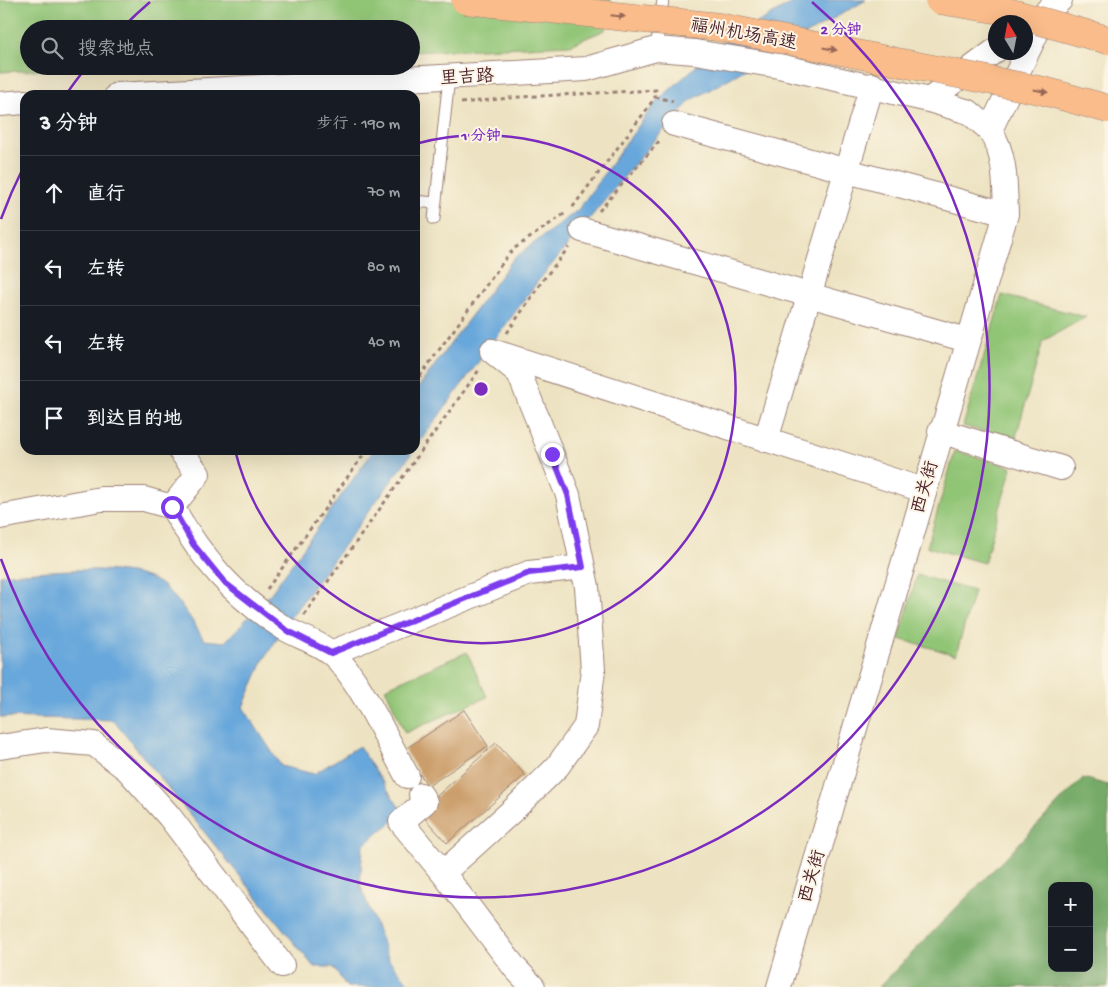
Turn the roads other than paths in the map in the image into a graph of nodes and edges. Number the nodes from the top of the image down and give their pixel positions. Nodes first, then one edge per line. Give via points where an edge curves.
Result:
1 (465, 0) edge
2 (663, 0) edge
3 (939, 0) edge
4 (1054, 6) edge
5 (1033, 22) edge
6 (1108, 40) edge
7 (656, 49) junction
8 (988, 56) edge
9 (449, 77) junction
10 (872, 85) junction
11 (209, 90) edge
12 (929, 100) junction
13 (20, 102) edge
14 (0, 104) edge
15 (1108, 109) edge
16 (674, 124) dead end
17 (990, 130) junction
18 (846, 170) junction
19 (420, 202) edge
20 (435, 203) junction
21 (1006, 214) junction
22 (434, 219) dead end
23 (582, 230) dead end
24 (810, 295) junction
25 (968, 340) junction
26 (940, 431) junction
27 (766, 440) junction
28 (184, 455) edge
29 (1061, 468) dead end
30 (923, 490) junction
31 (172, 507) junction
32 (0, 517) edge
33 (583, 567) junction
34 (331, 653) junction
35 (0, 748) edge
36 (443, 873) junction
37 (282, 965) dead end
38 (533, 987) edge
39 (779, 987) edge

1 -> 15 highway, 福州机场高速, bridge via 720,26 1044,91
2 - 7 lane
3 - 6 highway, bridge via 1001,10
4 - 5 street
4 - 17 street
7 - 9 street, 里吉路 via 586,69
7 - 10 street, 里吉路 via 695,52
8 - 12 street
9 - 11 street, 里吉路
9 - 20 lane
10 - 12 street, 里吉路
10 - 18 street
12 - 17 street, 里吉路 via 969,112
13 - 14 street
16 - 18 street
17 - 21 street, 西关街 via 999,144
18 - 21 street
18 - 24 street
19 - 20 lane
20 - 22 lane
21 - 25 street, 西关街
23 - 24 street
24 - 25 street
24 - 27 street
25 - 26 street, 西关街
26 - 29 street
26 - 30 street, 西关街
27 - 30 street
27 - 33 street via 492,351 519,373 568,495
28 - 31 street via 198,474
30 - 39 street, 西关街
31 - 32 street via 144,499 101,499
31 - 34 street via 193,544 224,582 255,595 286,630
33 - 34 street via 529,573
33 - 36 street via 592,670 586,726 556,767
34 - 36 street via 352,678 425,802 401,822
35 - 37 street via 46,740 94,744 128,770 169,816
36 - 38 street

